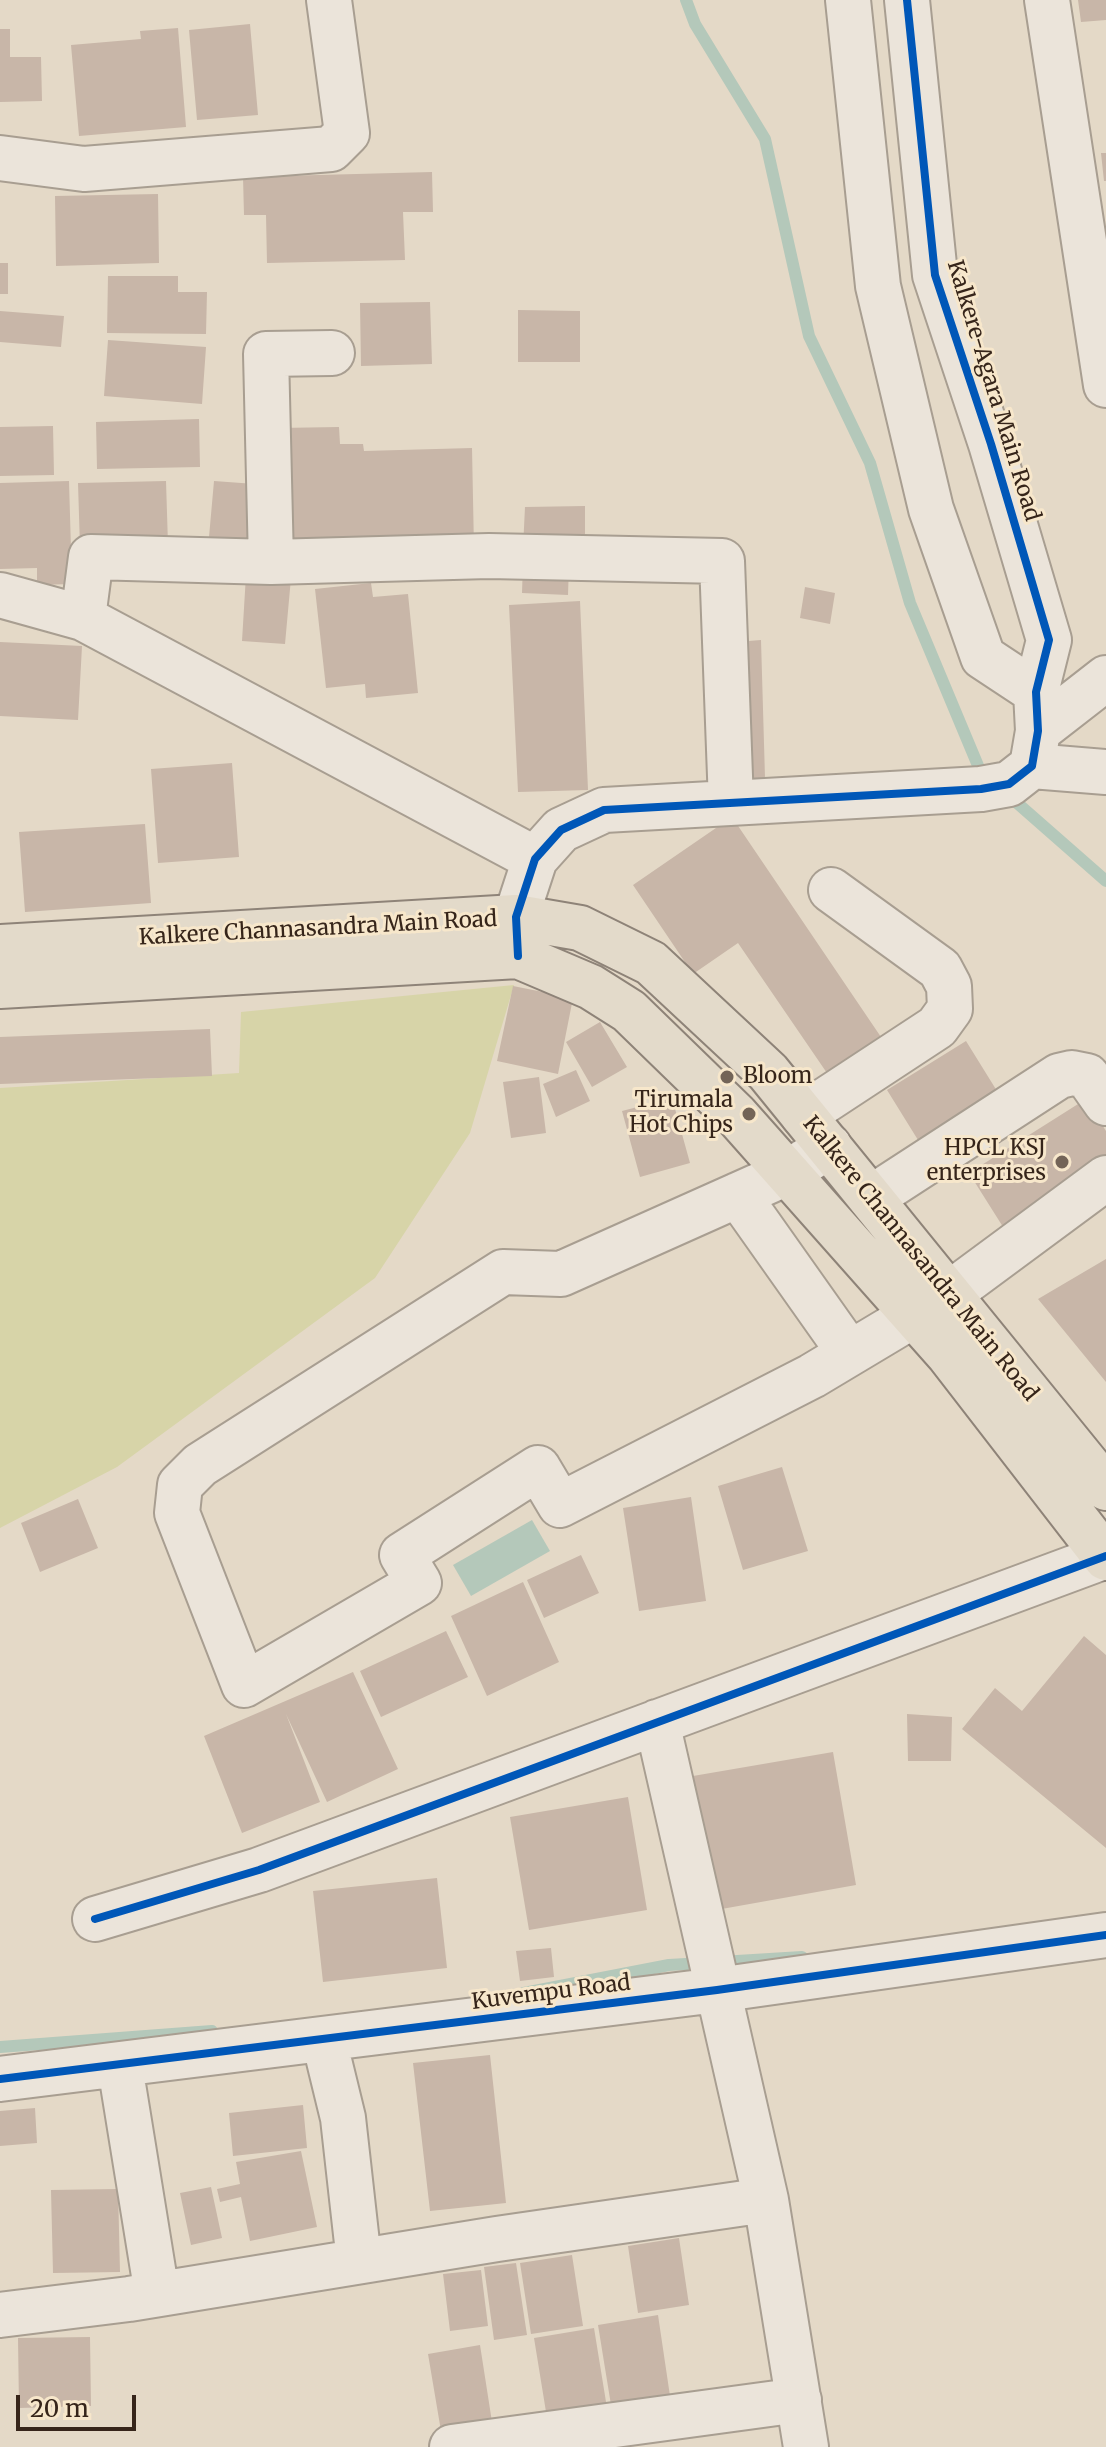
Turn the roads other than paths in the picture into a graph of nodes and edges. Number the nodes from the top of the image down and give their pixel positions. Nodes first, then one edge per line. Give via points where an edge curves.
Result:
1 (329, 0) edge
2 (848, 0) edge
3 (907, 0) edge
4 (1047, 0) edge
5 (0, 158) edge
6 (332, 353) dead end
7 (1106, 385) edge
8 (271, 562) junction
9 (0, 595) edge
10 (83, 618) junction
11 (1106, 678) edge
12 (1019, 752) junction
13 (1106, 772) edge
14 (731, 803) junction
15 (535, 859) junction
16 (831, 890) dead end
17 (517, 937) junction
18 (0, 947) edge
19 (0, 986) edge
20 (1106, 1103) edge
21 (816, 1130) junction
22 (787, 1173) junction
23 (1106, 1178) edge
24 (738, 1195) junction
25 (871, 1198) junction
26 (931, 1304) junction
27 (849, 1352) junction
28 (1106, 1488) edge
29 (1105, 1557) edge
30 (657, 1722) junction
31 (95, 1919) dead end
32 (1106, 1935) edge
33 (717, 1989) junction
34 (324, 2040) junction
35 (120, 2066) junction
36 (0, 2079) edge
37 (766, 2200) junction
38 (359, 2261) junction
39 (157, 2294) junction
40 (0, 2315) edge
41 (799, 2400) junction
42 (452, 2447) edge
43 (806, 2447) edge

1 - 5 street via 347,133 331,149 84,169
2 - 12 street via 878,286 931,509
3 - 12 street, Kalkere-Agara Main Road via 935,275 1049,640
4 - 7 street
6 - 8 street via 266,354
8 - 10 street via 91,557
8 - 14 street via 489,556 722,561
9 - 10 street
10 - 15 street
11 - 12 street
12 - 13 street
12 - 14 street
14 - 15 street via 604,810 561,830
15 - 17 street
16 - 21 street via 940,969 949,986 950,1009 937,1027
17 - 18 main road, Kalkere Channasandra Main Road
17 - 19 main road, Kalkere Channasandra Main Road
17 - 21 main road, Kalkere Channasandra Main Road via 580,928 651,963 768,1072
17 - 22 main road via 629,1011
20 - 25 street via 1087,1076 1059,1076
21 - 22 street
21 - 25 main road, Kalkere Channasandra Main Road
22 - 24 street
22 - 26 main road
23 - 26 street
24 - 27 street
24 - 27 street via 561,1274 503,1272 200,1465 180,1485 177,1513 244,1685 419,1583 402,1555 538,1468 560,1505
25 - 26 main road, Kalkere Channasandra Main Road
26 - 27 street
26 - 28 main road, Kalkere Channasandra Main Road
26 - 29 main road via 949,1355
29 - 30 street
30 - 31 street via 259,1870
30 - 33 street
32 - 33 street, Kuvempu Road
33 - 34 street, Kuvempu Road
33 - 37 street
34 - 35 street, Kuvempu Road
34 - 38 street via 343,2118
35 - 36 street, Kuvempu Road
35 - 39 street
37 - 38 street
37 - 41 street
38 - 39 street
39 - 40 street
41 - 42 street
41 - 43 street

